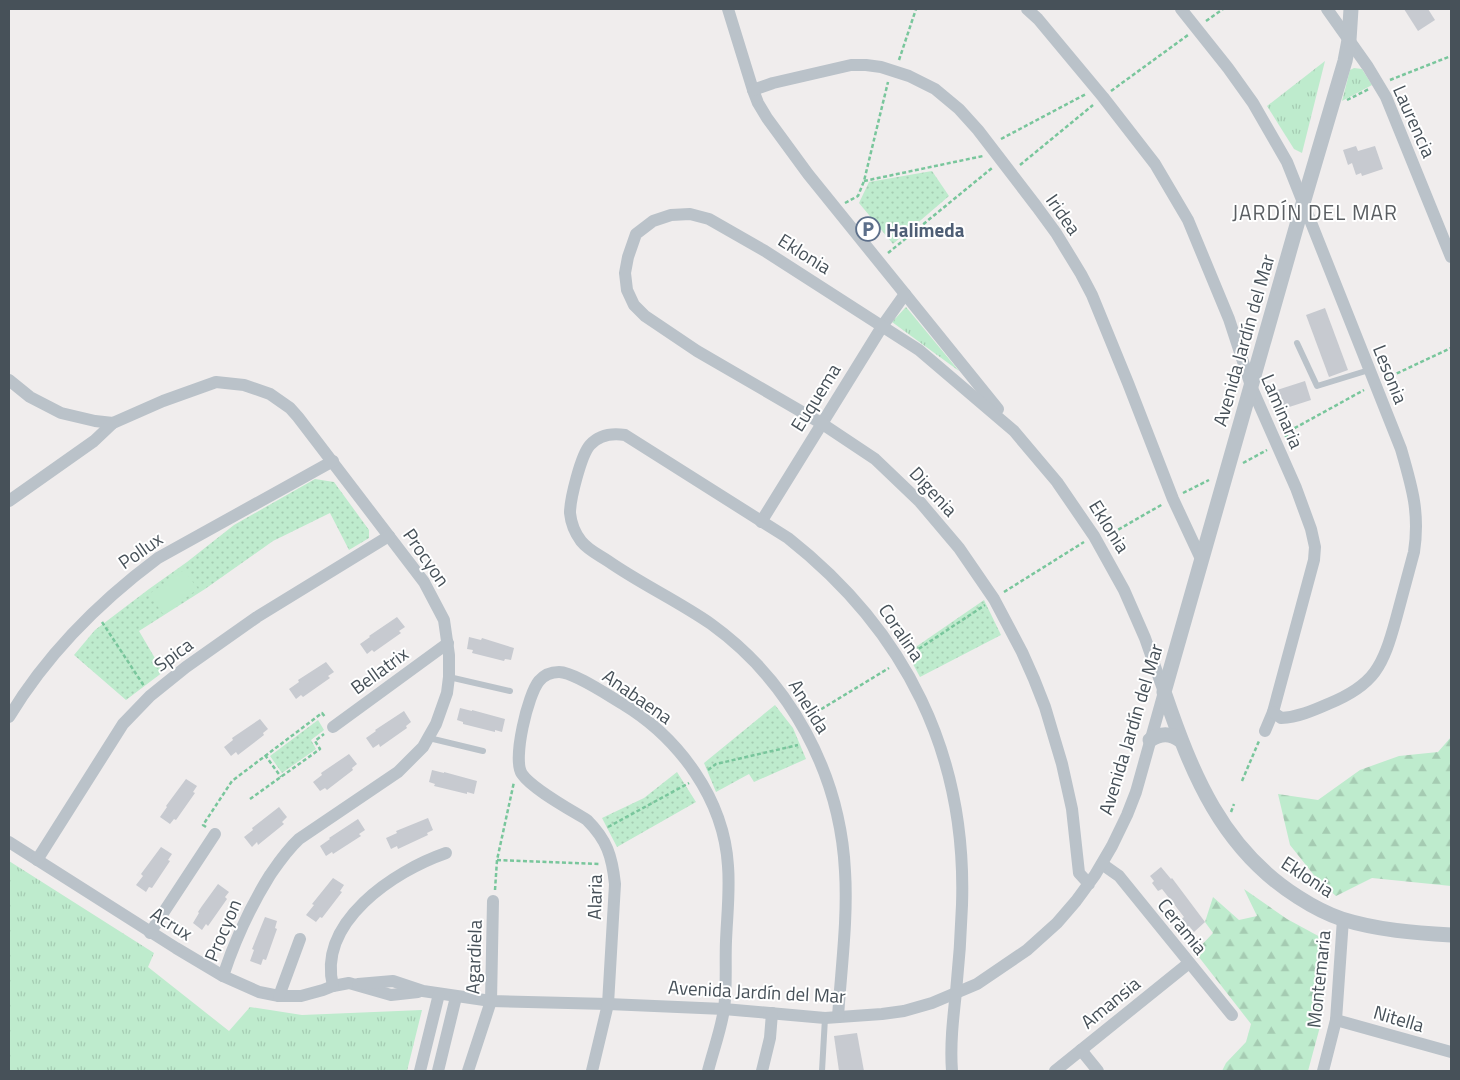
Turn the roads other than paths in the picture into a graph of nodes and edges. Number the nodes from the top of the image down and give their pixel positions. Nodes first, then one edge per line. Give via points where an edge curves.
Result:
1 (728, 9) edge
2 (1027, 9) edge
3 (1181, 9) edge
4 (1327, 9) edge
5 (1350, 9) edge
6 (1349, 40) junction
7 (753, 90) junction
8 (1304, 200) junction
9 (636, 234) joint
10 (1451, 257) edge
11 (905, 294) junction
12 (882, 325) junction
13 (1297, 343) dead end
14 (1369, 370) junction
15 (9, 380) edge
16 (1251, 386) junction
17 (113, 423) junction
18 (821, 423) junction
19 (1014, 431) junction
20 (333, 461) junction
21 (9, 501) edge
22 (570, 512) joint
23 (761, 522) junction
24 (389, 536) junction
25 (1201, 559) junction
26 (448, 643) junction
27 (449, 677) junction
28 (510, 691) dead end
29 (1164, 692) junction
30 (1273, 712) junction
31 (9, 717) edge
32 (333, 727) road end
33 (1265, 732) road end
34 (429, 738) junction
35 (1150, 740) junction
36 (1180, 740) junction
37 (483, 751) dead end
38 (518, 763) joint
39 (215, 834) road end
40 (9, 842) edge
41 (446, 853) dead end
42 (37, 860) junction
43 (1102, 864) junction
44 (1089, 884) junction
45 (493, 901) road end
46 (1343, 919) junction
47 (150, 932) junction
48 (1451, 935) edge
49 (300, 939) dead end
50 (1189, 963) junction
51 (223, 976) junction
52 (333, 986) junction
53 (423, 991) joint
54 (956, 993) junction
55 (439, 994) junction
56 (279, 996) junction
57 (456, 997) junction
58 (491, 1001) junction
59 (608, 1004) junction
60 (724, 1009) junction
61 (772, 1013) junction
62 (1232, 1015) dead end
63 (824, 1018) junction
64 (838, 1018) junction
65 (1336, 1020) junction
66 (1081, 1050) junction
67 (1451, 1052) edge
68 (420, 1071) edge
69 (438, 1071) edge
70 (468, 1071) edge
71 (592, 1071) edge
72 (708, 1071) edge
73 (762, 1071) edge
74 (822, 1071) edge
75 (952, 1071) edge
76 (1055, 1071) edge
77 (1098, 1071) edge
78 (1323, 1071) edge

1 - 7 street
2 - 16 street, Laminaria via 1155,164 1188,220 1229,318
3 - 8 street, Lesonia via 1253,103 1287,162
4 - 6 street, Laurencia
5 - 6 street, Avenida Jardín del Mar
6 - 8 street, Avenida Jardín del Mar
6 - 10 street, Laurencia via 1386,97
7 - 11 street via 767,118
7 - 25 street, Iridea via 851,64 881,67 922,82 947,98 972,123 1056,233 1092,295 1173,498
8 - 14 street, Lesonia
8 - 16 street, Avenida Jardín del Mar
9 - 12 street, Eklonia via 653,221 671,215 690,214 709,219
9 - 18 street, Digenia via 626,265 625,281 639,311 697,351
11 - 12 street, Euquema
11 - 19 street
12 - 18 street, Euquema
12 - 19 street, Eklonia via 919,350
13 - 14 lane via 1317,386
14 - 30 street, Lesonia via 1401,449 1414,493 1416,513 1414,552 1387,652 1371,677 1342,699 1298,717 1281,718
15 - 17 street via 30,397 61,413
16 - 25 street, Avenida Jardín del Mar
16 - 30 street, Laminaria via 1296,488 1315,547 1306,594
17 - 20 street, Procyon via 216,382 244,384 270,394 290,408
17 - 21 street via 94,441
18 - 23 street, Euquema
18 - 44 street, Digenia via 875,459 920,502 959,548 994,599 1022,652 1045,707 1072,809 1079,873
19 - 29 street, Eklonia via 1057,482 1097,541 1136,615
20 - 24 street, Procyon
20 - 31 street, Pollux via 158,558 114,592 51,658
22 - 23 street, Coralina via 586,450 602,437 617,434 624,435
22 - 64 street, Anelida via 573,528 587,547 693,612 729,638 761,668 789,703 812,742 842,834 846,889
23 - 54 street, Coralina via 788,538 831,574 868,615 913,683 934,729 949,778 960,837 962,879
24 - 26 street, Procyon via 437,604
24 - 42 street, Spica via 257,617 150,696 123,724
25 - 29 street, Avenida Jardín del Mar
26 - 27 street, Procyon
26 - 32 street, Bellatrix
27 - 28 lane
27 - 34 street, Procyon via 442,709
29 - 35 street, Avenida Jardín del Mar
29 - 36 street, Eklonia
30 - 33 street, Laminaria
34 - 37 lane
34 - 51 street, Procyon via 398,772 299,839 285,853 239,931
35 - 36 street via 1167,734
35 - 43 street, Avenida Jardín del Mar via 1133,800
36 - 46 street, Eklonia via 1209,802 1255,863 1290,892
38 - 59 street, Alaria via 525,778 593,826 604,841 613,864 615,884
38 - 60 street, Anabaena via 518,748 536,685 545,676 559,672 572,675 631,709 678,750 707,794 725,847 728,905
39 - 47 street
40 - 42 street, Acrux
41 - 52 street via 401,873 359,909 334,944 330,961
42 - 47 street, Acrux
43 - 44 street, Avenida Jardín del Mar
43 - 50 street, Ceramia via 1119,876
44 - 54 street, Avenida Jardín del Mar via 1057,923 1028,950 977,984
45 - 58 street, Agardiela
46 - 48 street, Eklonia via 1396,930
46 - 65 street, Montemaria
47 - 51 street, Acrux
49 - 56 street
50 - 62 street, Ceramia
50 - 66 street, Amansia
51 - 56 street, Acrux via 259,992
52 - 53 street, Acrux via 393,982
52 - 56 street, Acrux via 307,995
53 - 55 street, Avenida Jardín del Mar
54 - 64 street, Avenida Jardín del Mar via 904,1011
54 - 75 street, Coralina
55 - 57 street, Avenida Jardín del Mar
55 - 68 street
57 - 58 street, Avenida Jardín del Mar
57 - 69 street
58 - 59 street, Avenida Jardín del Mar
58 - 70 street, Agardiela
59 - 60 street, Avenida Jardín del Mar
59 - 71 street, Alaria
60 - 61 street, Avenida Jardín del Mar
60 - 72 street, Anabaena
61 - 63 street, Avenida Jardín del Mar
61 - 73 street
63 - 64 street, Avenida Jardín del Mar
63 - 74 lane
65 - 67 street, Nitella
65 - 78 street, Montemaria
66 - 76 street, Amansia
66 - 77 street

